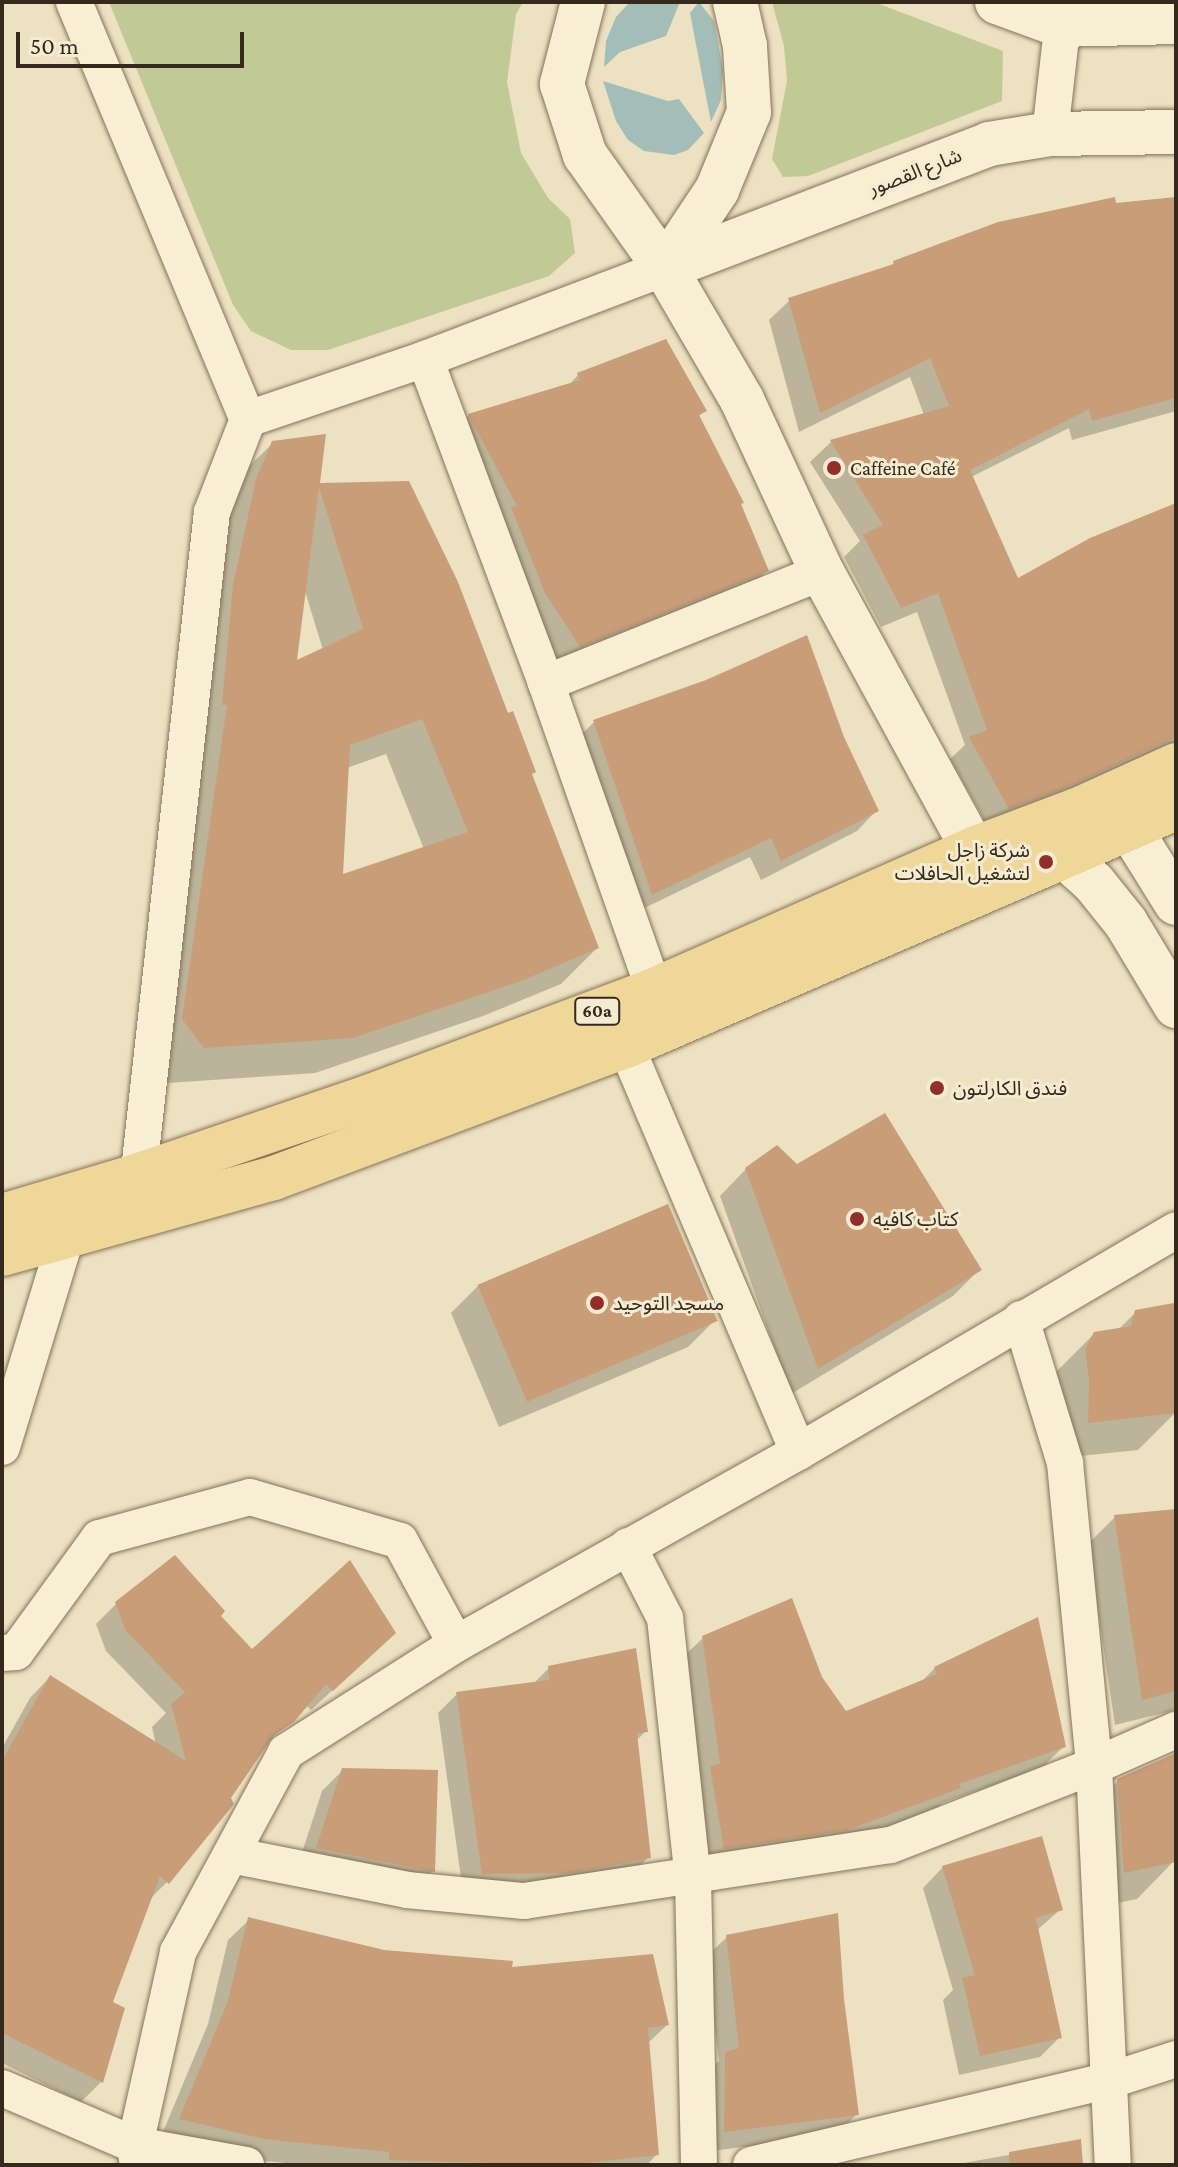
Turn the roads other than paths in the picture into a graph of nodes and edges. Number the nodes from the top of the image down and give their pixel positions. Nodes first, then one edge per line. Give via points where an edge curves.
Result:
1 (74, 2) edge
2 (583, 2) edge
3 (735, 2) edge
4 (997, 2) edge
5 (1062, 14) edge
6 (1176, 22) edge
7 (1176, 132) edge
8 (1050, 134) junction
9 (665, 268) junction
10 (425, 359) junction
11 (248, 419) junction
12 (822, 572) junction
13 (546, 683) junction
14 (1176, 765) edge
15 (1176, 808) edge
16 (1077, 810) junction
17 (1130, 829) junction
18 (973, 849) junction
19 (1064, 856) junction
20 (1176, 903) edge
21 (654, 990) junction
22 (1176, 1006) edge
23 (626, 1046) junction
24 (136, 1196) junction
25 (2, 1216) edge
26 (64, 1218) junction
27 (1176, 1230) edge
28 (2, 1254) edge
29 (1021, 1319) junction
30 (2, 1447) edge
31 (798, 1452) junction
32 (628, 1546) junction
33 (456, 1644) junction
34 (2, 1653) edge
35 (1176, 1730) edge
36 (1094, 1766) junction
37 (231, 1855) junction
38 (693, 1878) junction
39 (1176, 2059) edge
40 (1111, 2080) junction
41 (2, 2088) edge
42 (137, 2155) edge
43 (246, 2165) edge
44 (699, 2165) edge
45 (751, 2165) edge
46 (1113, 2165) edge

1 - 11 street
2 - 9 street via 562,84 585,155
3 - 9 street via 745,46 749,112 717,190
4 - 5 street
5 - 6 street
5 - 8 street
7 - 8 street, شارع القصور
8 - 9 street, شارع القصور via 989,144
9 - 10 street
9 - 12 street via 742,400
10 - 11 street
10 - 13 street
11 - 24 street via 212,512
12 - 13 street
12 - 18 street
13 - 21 street
14 - 16 main road, 60a
15 - 17 main road, 60a
16 - 17 street
16 - 18 main road, 60a
17 - 19 main road, 60a
17 - 20 street
18 - 19 street via 1004,857
18 - 21 main road, 60a
19 - 22 street via 1126,923
19 - 23 main road, 60a
21 - 24 main road, 60a via 371,1096
23 - 24 main road, 60a via 274,1178
23 - 31 street
24 - 26 main road, 60a
25 - 26 main road, 60a
26 - 28 main road, 60a
26 - 30 street
27 - 29 street
29 - 31 street
29 - 36 street via 1065,1463
31 - 32 street
32 - 33 street
32 - 38 street via 665,1618
33 - 34 street via 400,1541 250,1497 99,1538 16,1652
33 - 37 street via 286,1752
35 - 36 street
36 - 38 street via 891,1845
36 - 40 street
37 - 38 street via 407,1890 524,1901
37 - 42 street via 178,1952
38 - 44 street
39 - 40 street
40 - 45 street
40 - 46 street
41 - 42 street
42 - 43 street

